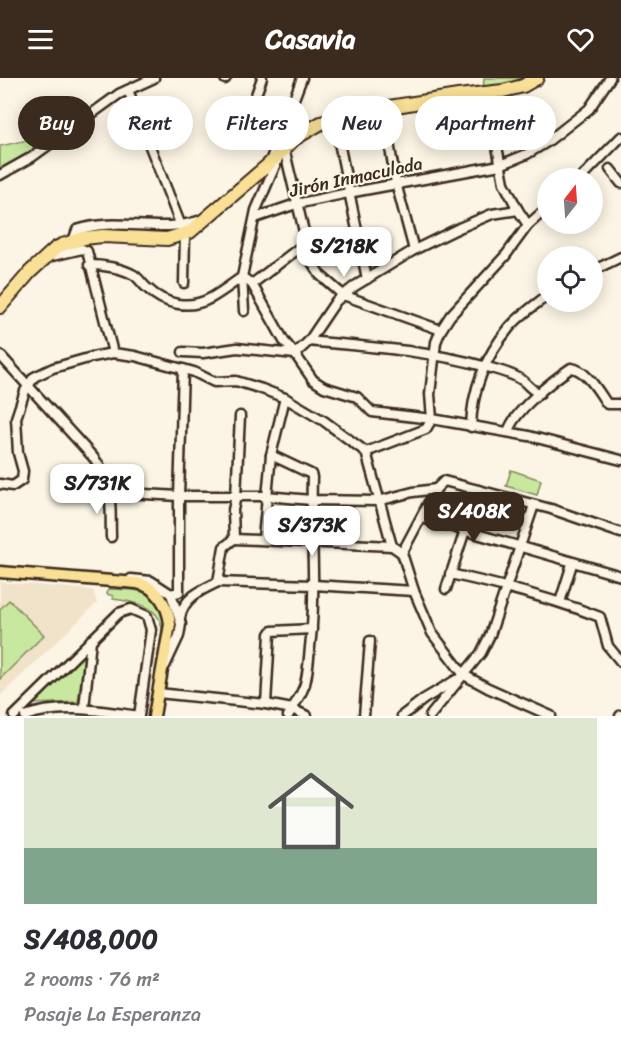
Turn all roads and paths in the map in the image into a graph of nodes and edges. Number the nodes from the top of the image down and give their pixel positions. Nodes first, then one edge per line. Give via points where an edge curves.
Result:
1 (154, 78) edge
2 (262, 78) edge
3 (302, 78) edge
4 (537, 78) edge
5 (610, 78) edge
6 (128, 90) junction
7 (487, 94) junction
8 (256, 96) edge
9 (403, 105) edge
10 (621, 137) edge
11 (282, 150) edge
12 (283, 150) edge
13 (284, 150) edge
14 (340, 150) edge
15 (390, 150) edge
16 (269, 164) junction
17 (500, 165) junction
18 (591, 168) edge
19 (610, 170) dead end
20 (0, 175) edge
21 (396, 183) junction
22 (621, 183) edge
23 (348, 193) junction
24 (296, 204) junction
25 (518, 210) junction
26 (537, 217) edge
27 (255, 218) junction
28 (528, 225) junction
29 (183, 230) junction
30 (307, 242) junction
31 (414, 250) junction
32 (621, 257) edge
33 (45, 258) junction
34 (89, 265) junction
35 (603, 266) edge
36 (242, 277) junction
37 (367, 279) junction
38 (184, 283) dead end
39 (252, 284) junction
40 (343, 296) junction
41 (537, 304) edge
42 (0, 307) edge
43 (244, 311) dead end
44 (441, 330) junction
45 (309, 341) junction
46 (183, 352) dead end
47 (113, 353) junction
48 (296, 354) junction
49 (434, 354) junction
50 (0, 355) edge
51 (484, 366) junction
52 (183, 369) junction
53 (28, 387) junction
54 (540, 393) junction
55 (285, 398) junction
56 (621, 404) edge
57 (240, 416) dead end
58 (432, 419) junction
59 (471, 427) junction
60 (508, 432) junction
61 (366, 452) junction
62 (271, 455) junction
63 (621, 460) edge
64 (0, 484) edge
65 (436, 489) junction
66 (478, 490) junction
67 (110, 492) junction
68 (179, 496) junction
69 (236, 496) junction
70 (266, 496) junction
71 (311, 500) junction
72 (378, 501) junction
73 (534, 505) junction
74 (422, 518) junction
75 (464, 531) junction
76 (621, 533) edge
77 (111, 537) dead end
78 (234, 539) junction
79 (263, 539) junction
80 (313, 543) junction
81 (392, 546) junction
82 (519, 548) junction
83 (402, 553) junction
84 (572, 564) junction
85 (0, 573) edge
86 (450, 574) junction
87 (620, 574) edge
88 (218, 582) junction
89 (313, 585) junction
90 (507, 586) junction
91 (446, 589) dead end
92 (414, 591) junction
93 (193, 595) junction
94 (171, 596) junction
95 (560, 602) junction
96 (180, 618) junction
97 (312, 629) junction
98 (92, 640) junction
99 (370, 641) dead end
100 (621, 662) edge
101 (161, 675) junction
102 (464, 675) junction
103 (158, 693) junction
104 (266, 704) junction
105 (84, 709) junction
106 (290, 713) edge
107 (14, 716) edge
108 (24, 716) edge
109 (139, 716) edge
110 (154, 716) edge
111 (307, 716) edge
112 (364, 716) edge
113 (402, 716) edge
114 (430, 716) edge
115 (551, 716) edge

1 - 6 street
2 - 8 street
3 - 16 street
4 - 7 highway via 513,89
5 - 17 street, Jirón Inmaculada via 589,109 547,142
6 - 20 street
6 - 29 street
7 - 9 highway
7 - 17 street
10 - 18 street
11 - 16 highway
12 - 27 street
13 - 24 street
14 - 23 street
15 - 21 street
16 - 29 highway via 197,228
17 - 21 street, Jirón Inmaculada
17 - 25 street
19 - 22 street
21 - 23 street, Jirón Inmaculada
21 - 31 street
23 - 24 street, Jirón Inmaculada
23 - 37 street
24 - 27 street, Jirón Inmaculada
24 - 30 street
25 - 28 street
25 - 31 street via 492,214
26 - 28 street
27 - 36 street
28 - 44 street
29 - 33 highway via 167,239 103,236 73,241
29 - 38 street
30 - 39 street
30 - 40 street via 315,267
31 - 37 street
32 - 35 street
33 - 34 street via 82,249 87,251
33 - 42 highway
34 - 36 street via 131,274 157,297 184,304 211,298
34 - 47 street
36 - 39 street
36 - 43 street
37 - 40 street
39 - 48 street via 284,341
40 - 44 street
40 - 45 street via 330,308
41 - 51 street via 509,328
44 - 49 street
45 - 48 street
45 - 49 street
46 - 48 street via 237,348
47 - 52 street
47 - 53 street via 53,368 34,377
48 - 58 street via 318,383 357,398 372,412
49 - 51 street
49 - 58 street
50 - 53 street
51 - 54 street via 516,377
51 - 59 street via 471,406
52 - 55 street via 214,382 241,382
52 - 68 street
53 - 64 street via 15,423 24,476 17,485
53 - 67 street via 99,465
54 - 56 street via 575,368 607,404
54 - 60 street via 509,425
55 - 61 street
55 - 62 street
57 - 69 street
58 - 59 street
58 - 61 street via 426,429
59 - 60 street
60 - 63 street
61 - 72 street
62 - 70 street
62 - 71 street via 311,474
65 - 66 street via 448,481
65 - 72 street
65 - 74 street
66 - 73 street
66 - 75 street
67 - 68 street
67 - 77 street
68 - 69 street
68 - 94 street
69 - 70 street
69 - 78 street
70 - 71 street
70 - 79 street
71 - 72 street
71 - 80 street
72 - 81 street
73 - 76 street
73 - 82 street
74 - 75 street
74 - 83 street
75 - 82 street
75 - 86 street
78 - 79 street
78 - 88 street via 224,547
79 - 80 street
80 - 81 street
80 - 89 street
81 - 83 street
82 - 84 street
82 - 90 street
83 - 92 street
84 - 87 street
84 - 95 street
85 - 94 main road via 145,585
86 - 90 street
86 - 91 street
88 - 89 street
88 - 93 street
89 - 92 street
89 - 97 street
90 - 95 street
90 - 102 street via 490,635
92 - 102 street via 432,633
93 - 94 street
93 - 96 street
94 - 96 street
94 - 101 main road
95 - 100 street via 600,617 608,646
96 - 101 street via 179,636
97 - 104 street via 278,629 270,634
97 - 106 street via 305,684
98 - 105 street
98 - 107 street
98 - 109 street via 119,614 131,609 147,616 151,625
99 - 112 street
101 - 103 main road
102 - 113 street
102 - 114 street
102 - 115 street
103 - 104 street
103 - 110 main road
104 - 106 street
105 - 108 street
105 - 109 street
106 - 111 street

